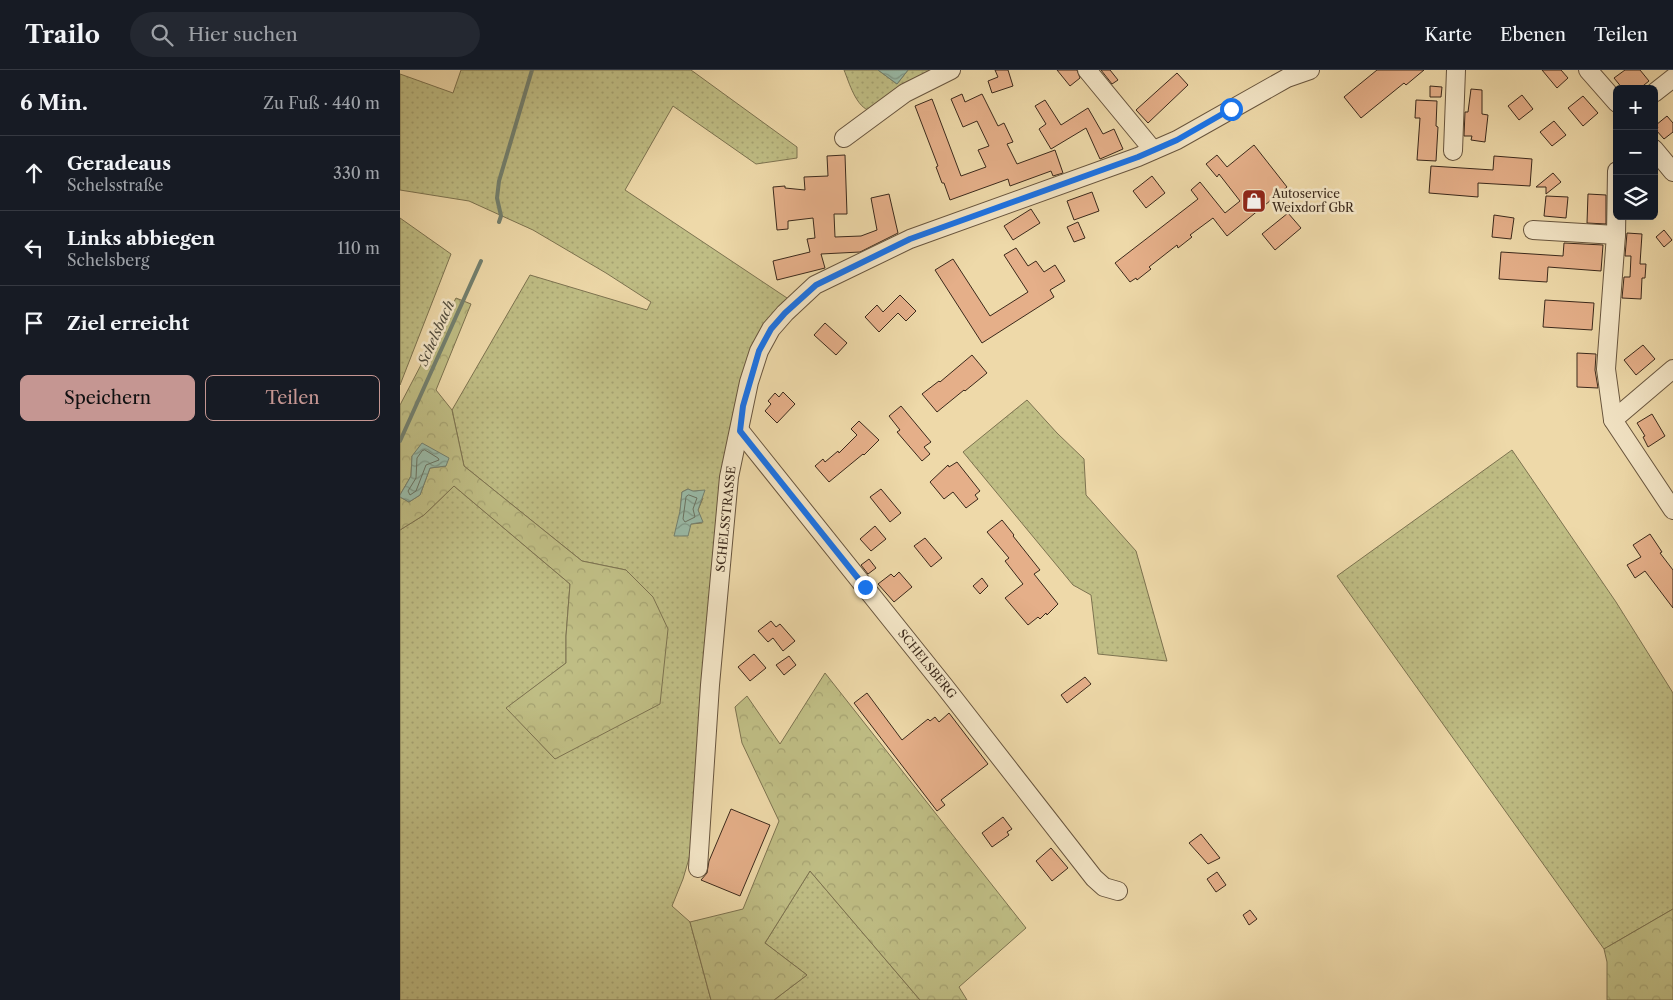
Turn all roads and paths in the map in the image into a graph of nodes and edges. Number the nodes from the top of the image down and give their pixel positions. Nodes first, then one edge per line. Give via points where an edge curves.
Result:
1 (951, 70) edge
2 (1087, 70) edge
3 (1310, 70) edge
4 (1456, 70) edge
5 (1588, 70) edge
6 (1673, 78) edge
7 (1658, 89) edge
8 (1613, 98) edge
9 (844, 138) dead end
10 (1153, 150) junction
11 (1453, 151) dead end
12 (1658, 154) edge
13 (1673, 172) edge
14 (1617, 175) edge
15 (1533, 230) dead end
16 (1616, 236) junction
17 (1673, 369) edge
18 (1613, 420) junction
19 (740, 431) junction
20 (1673, 510) edge
21 (698, 868) dead end
22 (1118, 891) dead end

1 - 9 street via 905,93
2 - 10 street
3 - 10 street, SCHELSSTRASSE via 1287,78 1177,140
4 - 11 street
5 - 8 street
6 - 7 street
10 - 19 street, SCHELSSTRASSE via 910,239 816,285 771,329 759,351 743,406
12 - 13 street
14 - 16 street
15 - 16 street
16 - 18 street via 1606,369
17 - 18 street
18 - 20 street
19 - 21 street, SCHELSSTRASSE via 728,486
19 - 22 street, SCHELSBERG via 1094,878 1104,887

